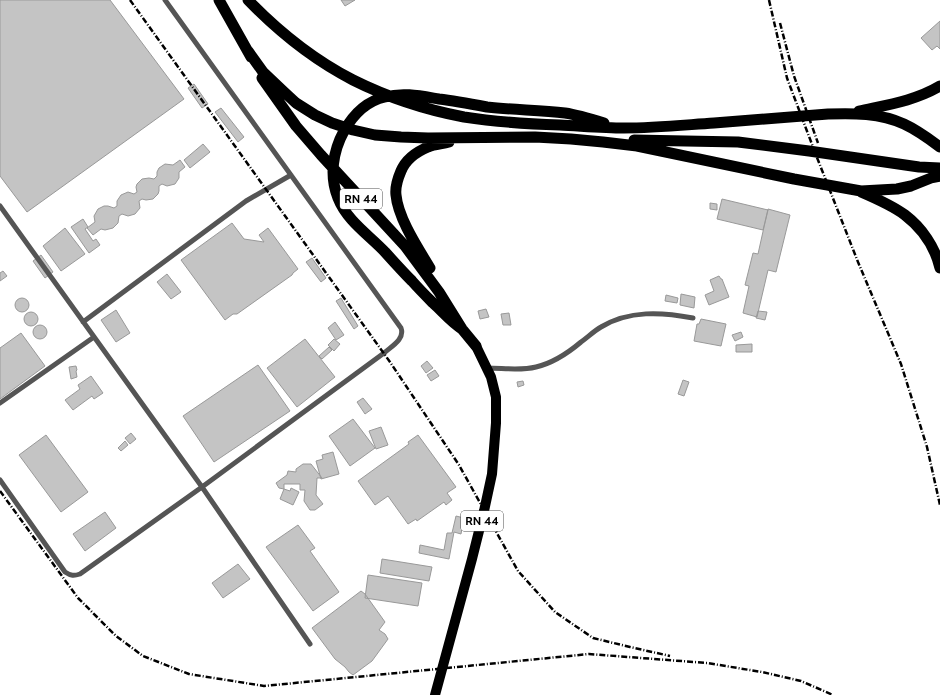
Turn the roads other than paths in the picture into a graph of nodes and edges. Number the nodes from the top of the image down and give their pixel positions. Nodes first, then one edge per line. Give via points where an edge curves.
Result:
1 (165, 0) edge
2 (219, 0) edge
3 (248, 0) edge
4 (248, 51) junction
5 (940, 86) edge
6 (847, 114) junction
7 (622, 128) junction
8 (495, 137) junction
9 (571, 139) junction
10 (940, 147) edge
11 (940, 168) edge
12 (291, 175) junction
13 (940, 176) edge
14 (857, 190) junction
15 (0, 206) edge
16 (940, 268) edge
17 (693, 318) dead end
18 (83, 322) junction
19 (462, 329) junction
20 (94, 337) junction
21 (476, 346) junction
22 (487, 368) junction
23 (0, 403) edge
24 (0, 480) edge
25 (202, 487) junction
26 (310, 644) dead end
27 (435, 695) edge

1 - 12 lane
2 - 4 highway, RN 44
3 - 7 highway via 284,34 328,66 353,80 406,101 466,117 526,124
4 - 8 highway via 263,72 296,103 332,123 375,135
4 - 19 highway, RN 44 via 259,74 296,126 405,246
5 - 6 highway via 906,100
6 - 7 highway
6 - 10 highway via 884,117 903,123
7 - 19 highway via 565,113 488,107 398,94 374,101 362,109 347,126 340,138 333,172 337,197 342,208 412,282
8 - 9 highway
8 - 21 highway via 428,146 414,154 404,164 398,178 396,194 404,222
9 - 11 highway via 738,142 919,168
9 - 14 highway via 637,146
12 - 18 lane via 246,202
12 - 25 lane via 401,328 402,335 384,353
13 - 14 highway via 897,189
14 - 16 highway via 905,214 918,226 928,240
15 - 18 lane
17 - 22 lane via 650,313 620,318 600,327 571,350 548,363 521,369
18 - 20 lane
19 - 21 highway, RN 44
20 - 23 lane
20 - 25 lane
21 - 22 main road, RN 44
22 - 27 main road, RN 44 via 494,388 496,408 492,474
24 - 25 lane via 65,572 70,575 80,574
25 - 26 lane

